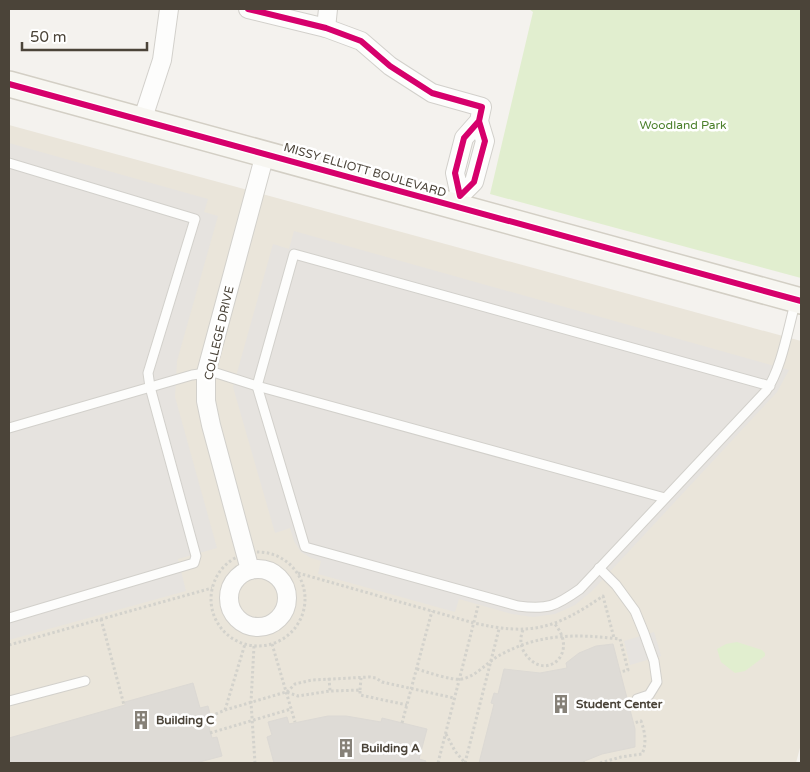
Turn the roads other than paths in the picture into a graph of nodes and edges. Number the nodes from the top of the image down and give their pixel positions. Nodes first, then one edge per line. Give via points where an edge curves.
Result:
1 (169, 9) edge
2 (248, 9) edge
3 (328, 9) edge
4 (326, 28) junction
5 (9, 84) edge
6 (142, 121) junction
7 (266, 154) junction
8 (9, 163) edge
9 (458, 201) junction
10 (799, 300) edge
11 (206, 373) junction
12 (257, 386) junction
13 (770, 386) junction
14 (150, 387) junction
15 (9, 428) edge
16 (665, 498) junction
17 (248, 562) road end
18 (599, 568) junction
19 (9, 618) edge
20 (85, 681) dead end
21 (637, 699) dead end
22 (9, 701) edge

1 - 6 street via 162,60
2 - 4 street
3 - 4 street
4 - 9 street via 361,41 390,66 432,93 481,114 464,138 455,173
5 - 6 street, MISSY ELLIOTT BOULEVARD
6 - 7 street, MISSY ELLIOTT BOULEVARD
7 - 9 street, MISSY ELLIOTT BOULEVARD
7 - 11 street, COLLEGE DRIVE
8 - 14 lane via 195,219 148,373
9 - 10 street, MISSY ELLIOTT BOULEVARD
10 - 13 lane
11 - 12 lane via 213,372
11 - 14 lane
11 - 17 street, COLLEGE DRIVE via 206,401 211,425
12 - 13 lane via 294,254
12 - 16 lane
12 - 18 lane via 304,547 535,608 567,599
13 - 16 lane
14 - 15 lane
14 - 19 lane via 196,556 194,563
16 - 18 lane
18 - 21 lane via 635,611 654,661 657,682 650,695
20 - 22 lane

